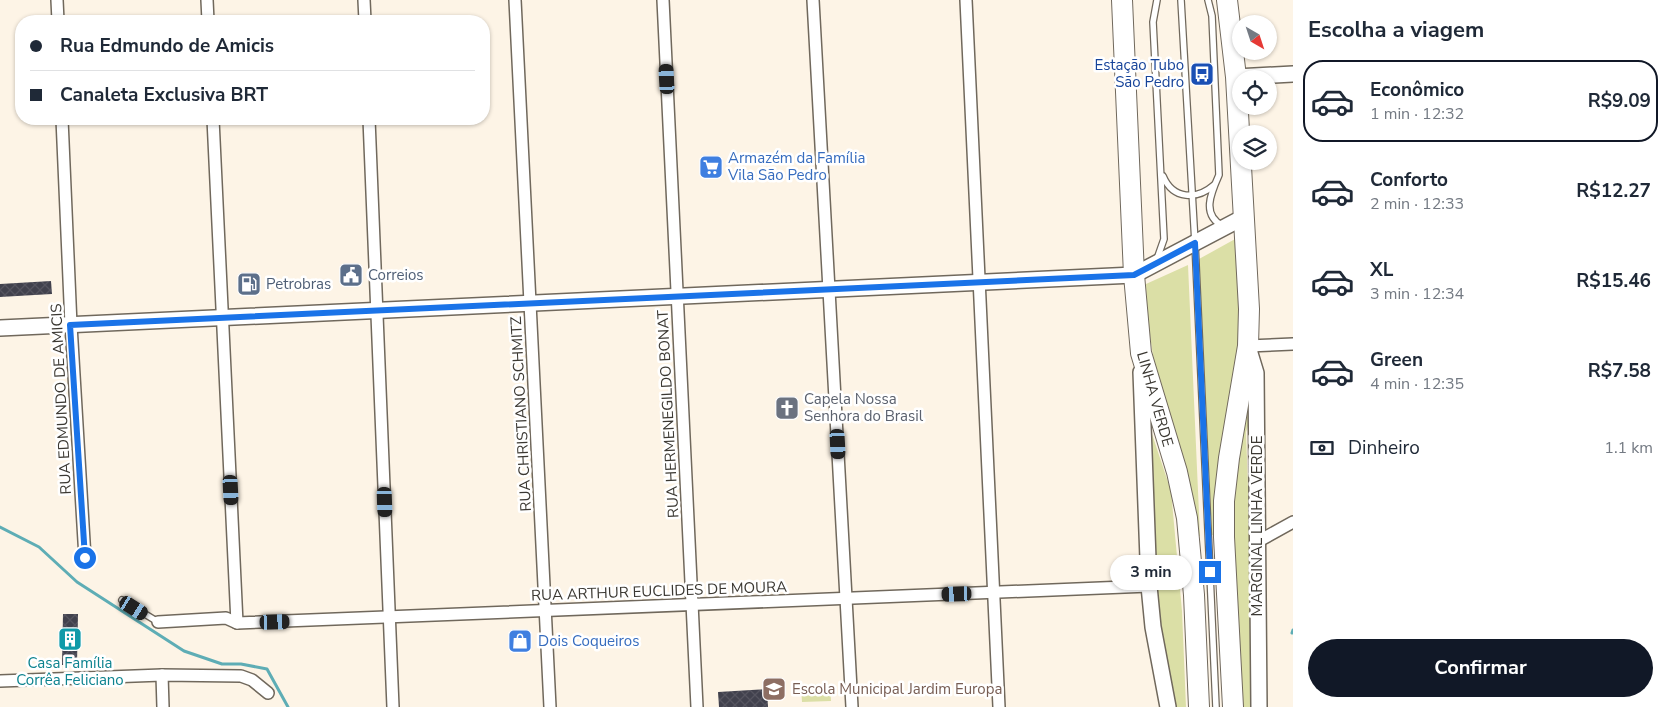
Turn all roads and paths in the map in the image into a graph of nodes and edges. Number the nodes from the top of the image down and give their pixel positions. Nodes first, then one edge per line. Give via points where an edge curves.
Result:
1 (58, 0) edge
2 (207, 0) edge
3 (364, 0) edge
4 (516, 0) edge
5 (663, 0) edge
6 (813, 0) edge
7 (966, 0) edge
8 (1122, 0) edge
9 (1181, 0) edge
10 (1207, 0) edge
11 (1157, 2) edge
12 (1219, 4) edge
13 (58, 15) edge
14 (208, 15) edge
15 (365, 15) edge
16 (1234, 70) edge
17 (1293, 74) edge
18 (1277, 75) edge
19 (1238, 115) edge
20 (62, 125) edge
21 (213, 125) edge
22 (369, 125) edge
23 (1161, 169) junction
24 (1215, 184) junction
25 (1192, 197) junction
26 (1244, 217) junction
27 (1225, 228) junction
28 (1195, 243) junction
29 (1155, 264) junction
30 (1134, 275) junction
31 (979, 282) junction
32 (829, 289) junction
33 (678, 296) junction
34 (530, 303) junction
35 (377, 310) junction
36 (222, 318) junction
37 (70, 325) junction
38 (0, 328) edge
39 (1293, 344) edge
40 (1248, 346) junction
41 (1141, 353) junction
42 (1293, 522) edge
43 (1257, 542) junction
44 (85, 558) dead end
45 (1149, 586) junction
46 (994, 592) junction
47 (846, 598) junction
48 (122, 600) dead end
49 (692, 605) junction
50 (546, 611) junction
51 (390, 617) junction
52 (158, 622) joint
53 (237, 624) junction
54 (162, 675) junction
55 (0, 681) edge
56 (268, 694) dead end
57 (163, 707) edge
58 (394, 707) edge
59 (550, 707) edge
60 (697, 707) edge
61 (852, 707) edge
62 (999, 707) edge
63 (1168, 707) edge
64 (1199, 707) edge
65 (1216, 707) edge
66 (1233, 707) edge
67 (1259, 707) edge

1 - 13 street
2 - 14 street
3 - 15 street
4 - 34 street, RUA CHRISTIANO SCHMITZ
5 - 33 street, RUA HERMENEGILDO BONAT
6 - 32 street
7 - 31 street
8 - 30 highway, LINHA VERDE
9 - 25 lane
10 - 12 lane
11 - 23 lane via 1153,22
12 - 16 highway
12 - 24 lane via 1219,175
17 - 18 main road
19 - 26 highway
20 - 37 street, RUA EDMUNDO DE AMICIS
21 - 36 street
22 - 35 street
23 - 25 lane via 1168,186 1175,192
23 - 29 lane via 1164,239
24 - 25 lane via 1205,193
24 - 27 lane via 1210,211 1215,222
25 - 28 lane
26 - 27 main road
26 - 40 highway via 1250,309
27 - 28 main road
28 - 29 main road
28 - 65 lane
29 - 30 main road
30 - 31 main road
30 - 41 highway, LINHA VERDE
31 - 32 main road
31 - 46 street
32 - 33 main road
32 - 47 street
33 - 34 main road
33 - 49 street, RUA HERMENEGILDO BONAT
34 - 35 main road
34 - 50 street, RUA CHRISTIANO SCHMITZ
35 - 36 main road
35 - 51 street
36 - 37 main road
36 - 53 street
37 - 38 main road
37 - 44 street, RUA EDMUNDO DE AMICIS
39 - 40 street
40 - 43 main road, MARGINAL LINHA VERDE via 1256,373
40 - 66 highway via 1224,501
41 - 45 main road
41 - 64 highway, LINHA VERDE via 1177,472 1186,518 1194,595
42 - 43 street
43 - 67 main road, MARGINAL LINHA VERDE
45 - 46 street, RUA ARTHUR EUCLIDES DE MOURA
45 - 63 main road
46 - 47 street, RUA ARTHUR EUCLIDES DE MOURA
46 - 62 street
47 - 49 street, RUA ARTHUR EUCLIDES DE MOURA
47 - 61 street
48 - 52 lane
49 - 50 street, RUA ARTHUR EUCLIDES DE MOURA
49 - 60 street, RUA HERMENEGILDO BONAT
50 - 51 street, RUA ARTHUR EUCLIDES DE MOURA
50 - 59 street, RUA CHRISTIANO SCHMITZ
51 - 53 street, RUA ARTHUR EUCLIDES DE MOURA
51 - 58 street
52 - 53 street, RUA ARTHUR EUCLIDES DE MOURA via 226,618
54 - 55 street
54 - 56 street via 241,676 252,680
54 - 57 street

